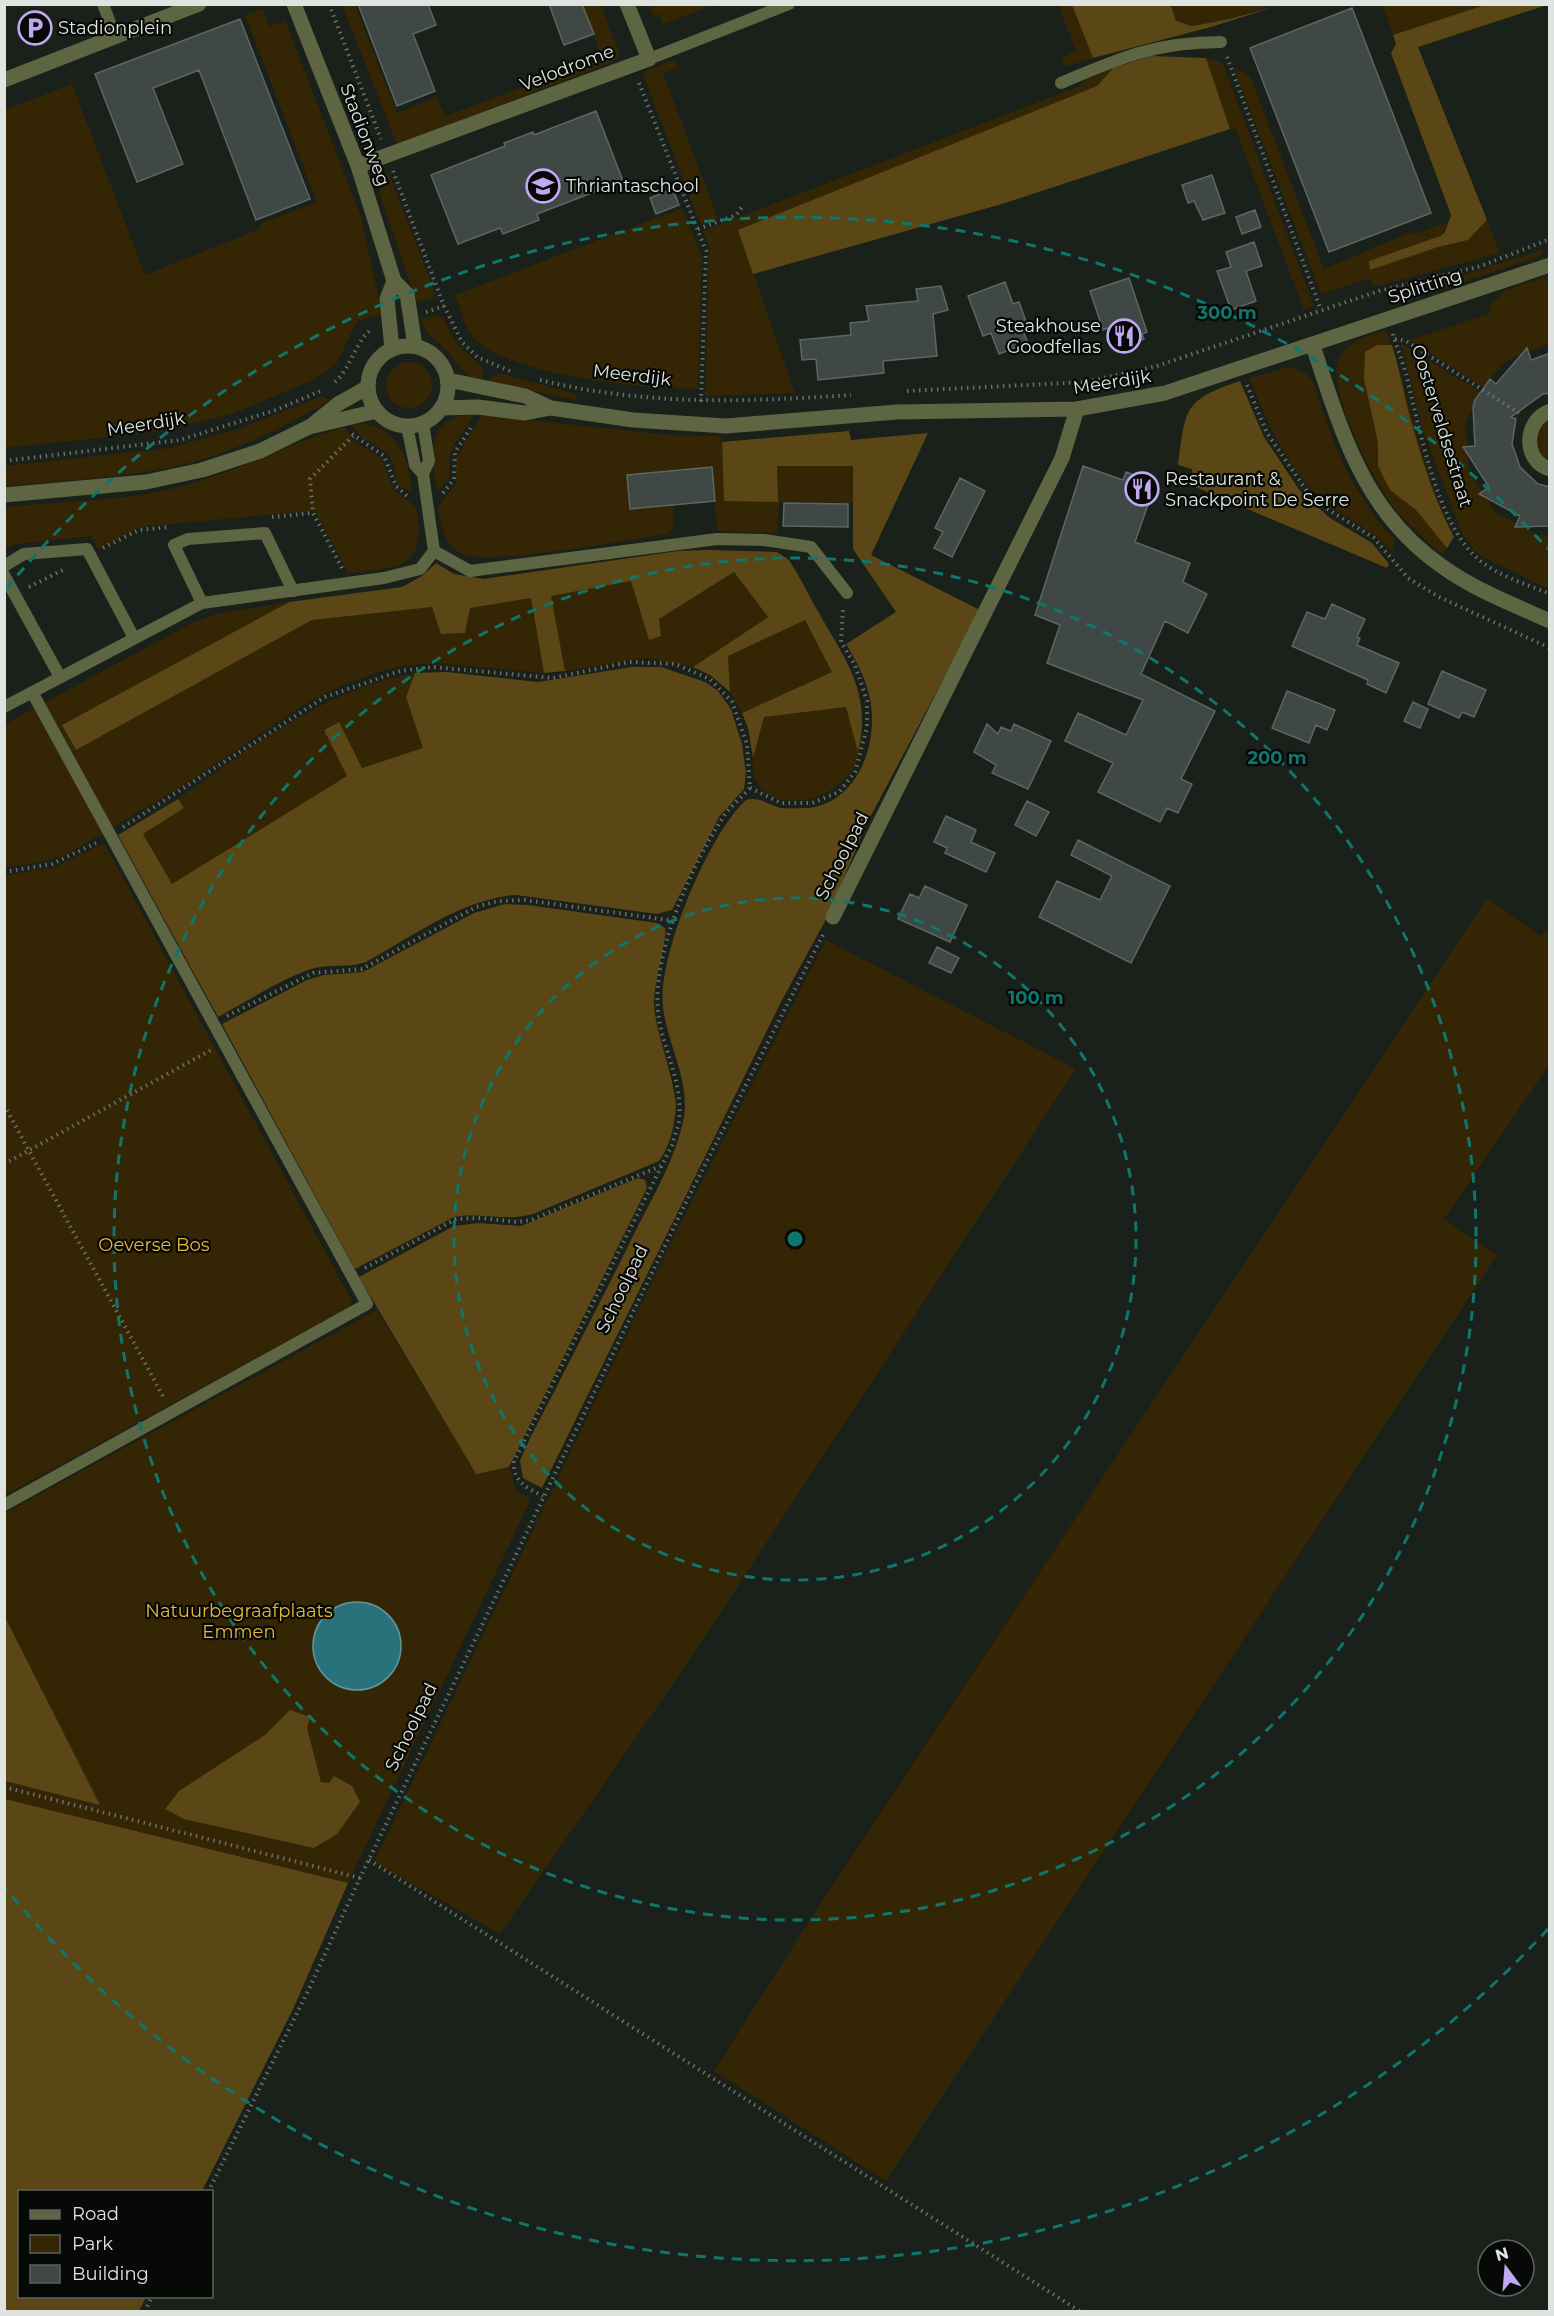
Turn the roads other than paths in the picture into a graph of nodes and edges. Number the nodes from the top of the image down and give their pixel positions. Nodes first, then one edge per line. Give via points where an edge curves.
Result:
1 (103, 4) edge
2 (199, 4) edge
3 (294, 4) edge
4 (627, 4) edge
5 (789, 4) edge
6 (115, 36) junction
7 (1221, 42) road end
8 (649, 58) junction
9 (4, 80) edge
10 (1061, 83) dead end
11 (358, 166) junction
12 (1550, 265) edge
13 (394, 281) junction
14 (415, 346) junction
15 (1313, 346) junction
16 (392, 349) junction
17 (448, 380) junction
18 (368, 387) junction
19 (441, 408) junction
20 (551, 408) junction
21 (1077, 409) junction
22 (377, 411) junction
23 (1550, 411) edge
24 (423, 423) junction
25 (407, 426) junction
26 (309, 427) junction
27 (1550, 469) edge
28 (423, 474) junction
29 (4, 495) edge
30 (434, 551) junction
31 (4, 566) edge
32 (4, 575) edge
33 (293, 591) junction
34 (847, 592) road end
35 (202, 603) junction
36 (1550, 621) edge
37 (134, 638) junction
38 (60, 677) junction
39 (32, 692) junction
40 (4, 708) edge
41 (833, 917) road end
42 (4, 1505) edge

1 - 6 lane
2 - 6 street
3 - 11 street, Stadionweg
4 - 8 street
5 - 8 lane, Velodrome
6 - 9 street
7 - 10 lane via 1182,42 1131,54
8 - 11 street, Velodrome
11 - 13 street, Stadionweg
12 - 15 street, Splitting
13 - 14 street, Stadionweg via 407,294
13 - 16 street, Stadionweg via 387,299
14 - 16 street
14 - 17 street via 433,354 446,370
15 - 21 street, Meerdijk via 1165,393
15 - 36 street via 1346,445 1375,499 1396,527 1443,567
16 - 18 street via 374,364
17 - 19 street via 448,395
17 - 20 street, Meerdijk via 525,396
18 - 22 street
18 - 26 street
19 - 20 street, Meerdijk via 478,406 525,412
19 - 24 street
20 - 21 street, Meerdijk via 633,420 726,426 897,412
21 - 41 street, Schoolpad via 1062,458
22 - 25 street via 386,419
22 - 26 street
23 - 27 street via 1534,423 1528,438 1532,455
24 - 25 street
24 - 28 lane via 429,461
25 - 28 lane via 415,465
26 - 29 street via 260,451 202,470 146,482
28 - 30 lane
30 - 33 lane via 420,569
30 - 34 lane via 470,571 717,539 764,540 811,547
31 - 37 lane via 24,554 87,549
32 - 38 lane
33 - 35 lane
33 - 35 lane via 265,533 188,539 174,545
35 - 37 lane
37 - 38 lane
38 - 39 lane
39 - 40 lane
39 - 42 lane via 367,1304

